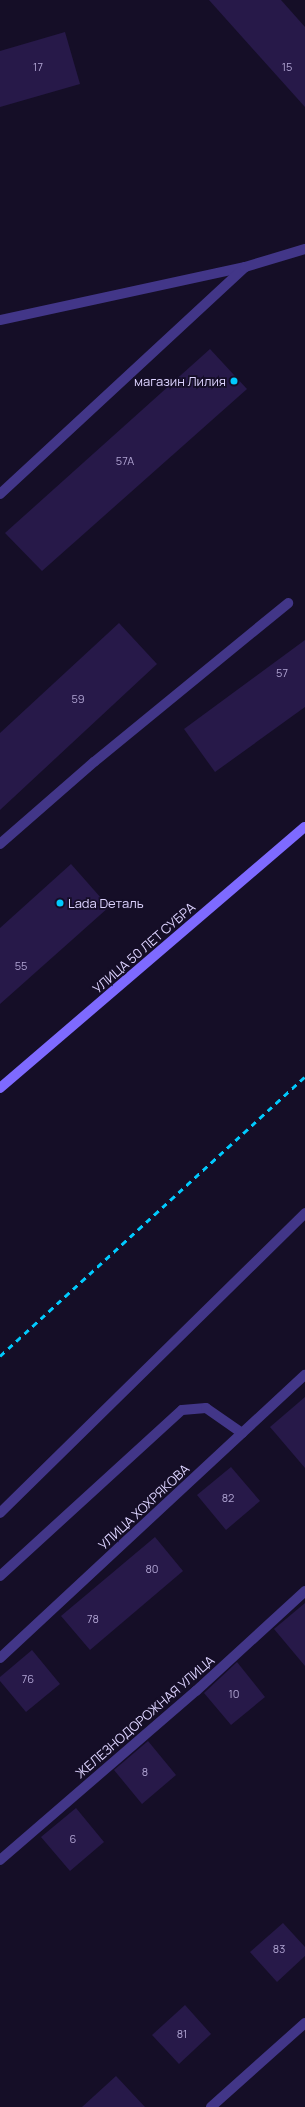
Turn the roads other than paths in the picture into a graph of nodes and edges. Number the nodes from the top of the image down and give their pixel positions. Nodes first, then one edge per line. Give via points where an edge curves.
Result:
1 (305, 249) edge
2 (246, 267) junction
3 (0, 320) edge
4 (0, 494) edge
5 (288, 603) dead end
6 (305, 827) edge
7 (0, 844) edge
8 (0, 1088) edge
9 (305, 1213) edge
10 (305, 1375) edge
11 (242, 1433) junction
12 (0, 1512) edge
13 (0, 1576) edge
14 (305, 1591) edge
15 (0, 1658) edge
16 (0, 1860) edge
17 (305, 2023) edge
18 (211, 2107) edge

1 - 2 street
2 - 3 street
2 - 4 street
5 - 7 street via 94,762
6 - 8 street, УЛИЦА 50 ЛЕТ СУБРА
9 - 12 street
10 - 11 street, УЛИЦА ХОХРЯКОВА
11 - 13 street via 206,1408 182,1410
11 - 15 street, УЛИЦА ХОХРЯКОВА
14 - 16 street, ЖЕЛЕЗНОДОРОЖНАЯ УЛИЦА via 196,1691
17 - 18 street

